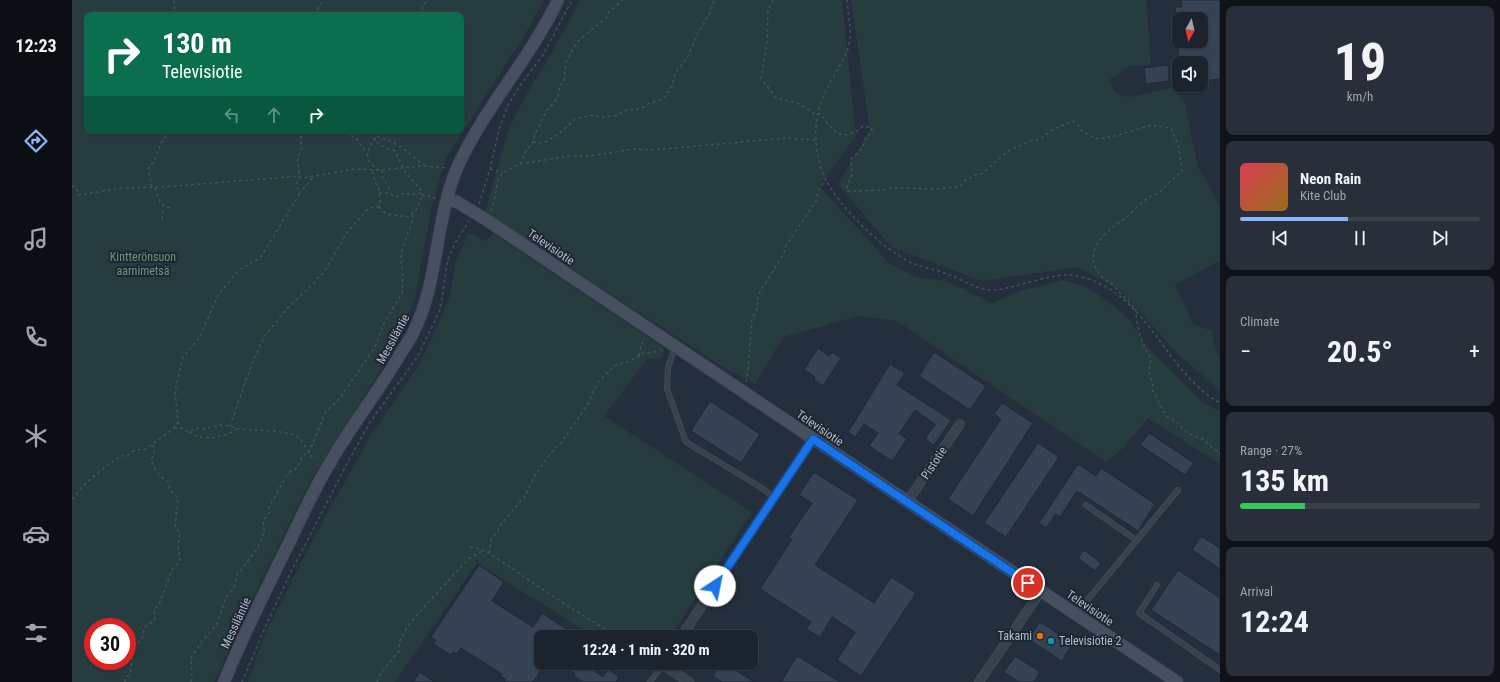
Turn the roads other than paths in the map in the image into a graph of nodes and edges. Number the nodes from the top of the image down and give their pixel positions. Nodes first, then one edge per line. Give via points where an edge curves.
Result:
1 (558, 0) edge
2 (447, 201) junction
3 (673, 344) junction
4 (960, 424) dead end
5 (813, 439) junction
6 (1178, 490) dead end
7 (774, 497) junction
8 (907, 502) junction
9 (1086, 505) dead end
10 (1136, 540) junction
11 (1157, 586) dead end
12 (1041, 591) junction
13 (1076, 614) junction
14 (686, 630) edge
15 (659, 670) edge
16 (672, 670) edge
17 (1220, 670) edge
18 (224, 682) edge
19 (650, 682) edge
20 (689, 682) edge
21 (979, 682) edge
22 (1177, 682) edge

1 - 2 street, Messiläntie via 533,46 474,135 457,169
2 - 3 street, Televisiotie via 457,202 485,219
2 - 18 street, Messiläntie via 429,289 414,332 328,467 256,608
3 - 5 street, Televisiotie
3 - 7 lane via 667,389 686,442
4 - 8 street, Pistotie
5 - 7 street
5 - 8 street, Televisiotie
6 - 10 lane
7 - 14 street
8 - 12 street, Televisiotie
9 - 10 lane
10 - 13 lane
11 - 17 lane via 1139,613
12 - 13 street, Televisiotie
12 - 21 street
13 - 22 street, Televisiotie
15 - 19 lane
16 - 20 street

